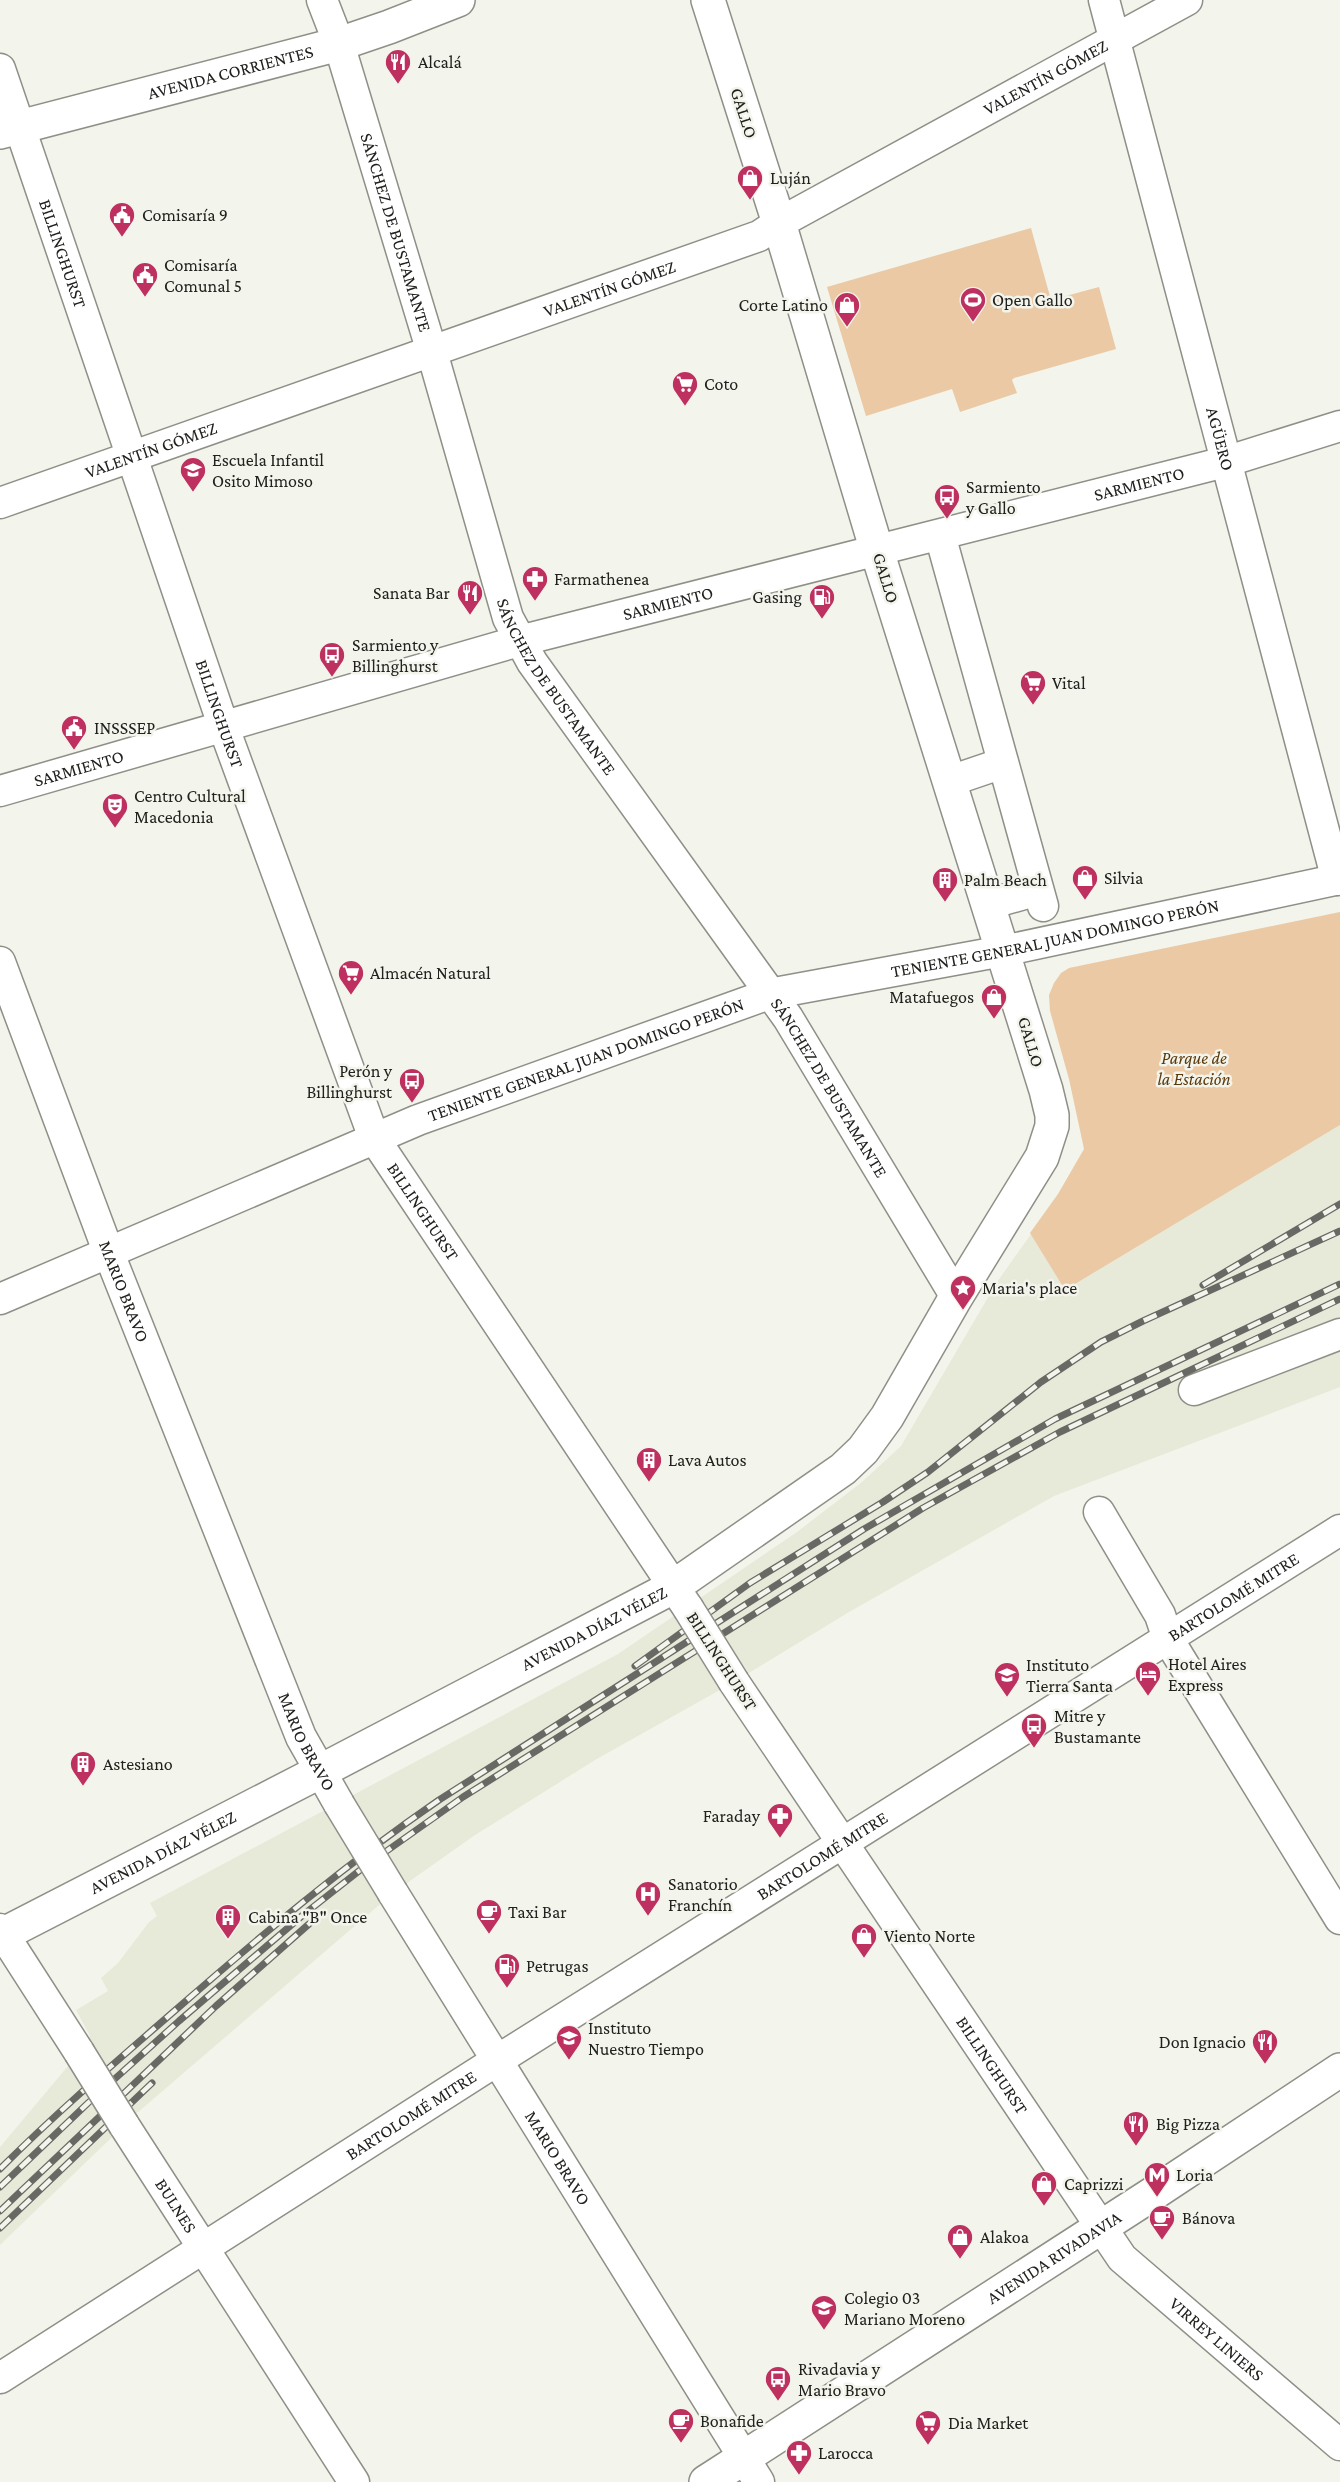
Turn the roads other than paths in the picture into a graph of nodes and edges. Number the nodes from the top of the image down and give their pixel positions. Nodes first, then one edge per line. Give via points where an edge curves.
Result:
1 (322, 0) edge
2 (458, 0) edge
3 (708, 0) edge
4 (1104, 0) edge
5 (1187, 0) edge
6 (1114, 39) junction
7 (339, 44) junction
8 (0, 69) edge
9 (10, 130) edge
10 (779, 223) junction
11 (432, 352) junction
12 (1340, 426) edge
13 (133, 456) junction
14 (1225, 462) junction
15 (0, 504) edge
16 (940, 535) junction
17 (878, 551) junction
18 (519, 641) junction
19 (224, 728) junction
20 (1003, 763) junction
21 (950, 781) junction
22 (0, 791) edge
23 (1338, 880) edge
24 (989, 904) junction
25 (1003, 951) junction
26 (0, 962) edge
27 (769, 994) junction
28 (374, 1138) junction
29 (1042, 1157) joint
30 (108, 1251) junction
31 (956, 1297) junction
32 (0, 1299) edge
33 (1340, 1334) edge
34 (1194, 1389) dead end
35 (1099, 1512) dead end
36 (1340, 1530) edge
37 (680, 1597) junction
38 (1168, 1639) junction
39 (321, 1771) junction
40 (842, 1844) junction
41 (1340, 1919) edge
42 (1, 1933) edge
43 (496, 2061) junction
44 (1340, 2070) edge
45 (1100, 2226) junction
46 (204, 2247) junction
47 (0, 2378) edge
48 (1340, 2445) edge
49 (752, 2470) edge
50 (354, 2482) edge
51 (706, 2482) edge

1 - 7 street, SÁNCHEZ DE BUSTAMANTE
2 - 7 main road, AVENIDA CORRIENTES
3 - 10 main road, GALLO
4 - 6 street, AGÜERO
5 - 6 street, VALENTÍN GÓMEZ
6 - 10 street, VALENTÍN GÓMEZ
6 - 14 street, AGÜERO
7 - 9 main road, AVENIDA CORRIENTES
7 - 11 street, SÁNCHEZ DE BUSTAMANTE
8 - 9 street, BILLINGHURST
9 - 13 street, BILLINGHURST
10 - 11 street, VALENTÍN GÓMEZ via 759,237
10 - 17 main road, GALLO
11 - 13 street, VALENTÍN GÓMEZ
11 - 18 street, SÁNCHEZ DE BUSTAMANTE via 508,618
12 - 14 street, SARMIENTO
13 - 15 street, VALENTÍN GÓMEZ
13 - 19 street, BILLINGHURST
14 - 16 street, SARMIENTO
14 - 23 street, AGÜERO
16 - 17 street, SARMIENTO
16 - 20 street
17 - 18 street, SARMIENTO
17 - 21 main road, GALLO
18 - 19 street, SARMIENTO
18 - 27 street, SÁNCHEZ DE BUSTAMANTE
19 - 22 street, SARMIENTO
19 - 28 street, BILLINGHURST
20 - 21 street
20 - 24 street via 1040,898
21 - 24 main road, GALLO
23 - 25 street, TENIENTE GENERAL JUAN DOMINGO PERÓN
24 - 25 main road, GALLO
25 - 27 street, TENIENTE GENERAL JUAN DOMINGO PERÓN
25 - 29 main road, GALLO via 1052,1115 1050,1137
26 - 30 street, MARIO BRAVO
27 - 28 street, TENIENTE GENERAL JUAN DOMINGO PERÓN
27 - 31 street, SÁNCHEZ DE BUSTAMANTE via 788,1018
28 - 30 street, TENIENTE GENERAL JUAN DOMINGO PERÓN
28 - 37 street, BILLINGHURST
29 - 31 main road, AVENIDA DÍAZ VÉLEZ
30 - 32 street, TENIENTE GENERAL JUAN DOMINGO PERÓN
30 - 39 street, MARIO BRAVO via 301,1737
31 - 37 main road, AVENIDA DÍAZ VÉLEZ via 887,1417 863,1450
33 - 34 street
35 - 38 street via 1160,1615
36 - 38 street, BARTOLOMÉ MITRE
37 - 39 main road, AVENIDA DÍAZ VÉLEZ
37 - 40 street, BILLINGHURST, bridge
38 - 40 street, BARTOLOMÉ MITRE
38 - 41 street
39 - 42 main road, AVENIDA DÍAZ VÉLEZ
39 - 43 street, MARIO BRAVO, bridge
40 - 43 street, BARTOLOMÉ MITRE
40 - 45 street, BILLINGHURST
42 - 46 street, BULNES, bridge
43 - 46 street, BARTOLOMÉ MITRE
43 - 49 street, MARIO BRAVO
44 - 45 main road, AVENIDA RIVADAVIA
45 - 48 street, VIRREY LINIERS via 1122,2258
45 - 49 main road, AVENIDA RIVADAVIA
46 - 47 street, BARTOLOMÉ MITRE
46 - 50 street, BULNES
49 - 51 main road, AVENIDA RIVADAVIA

